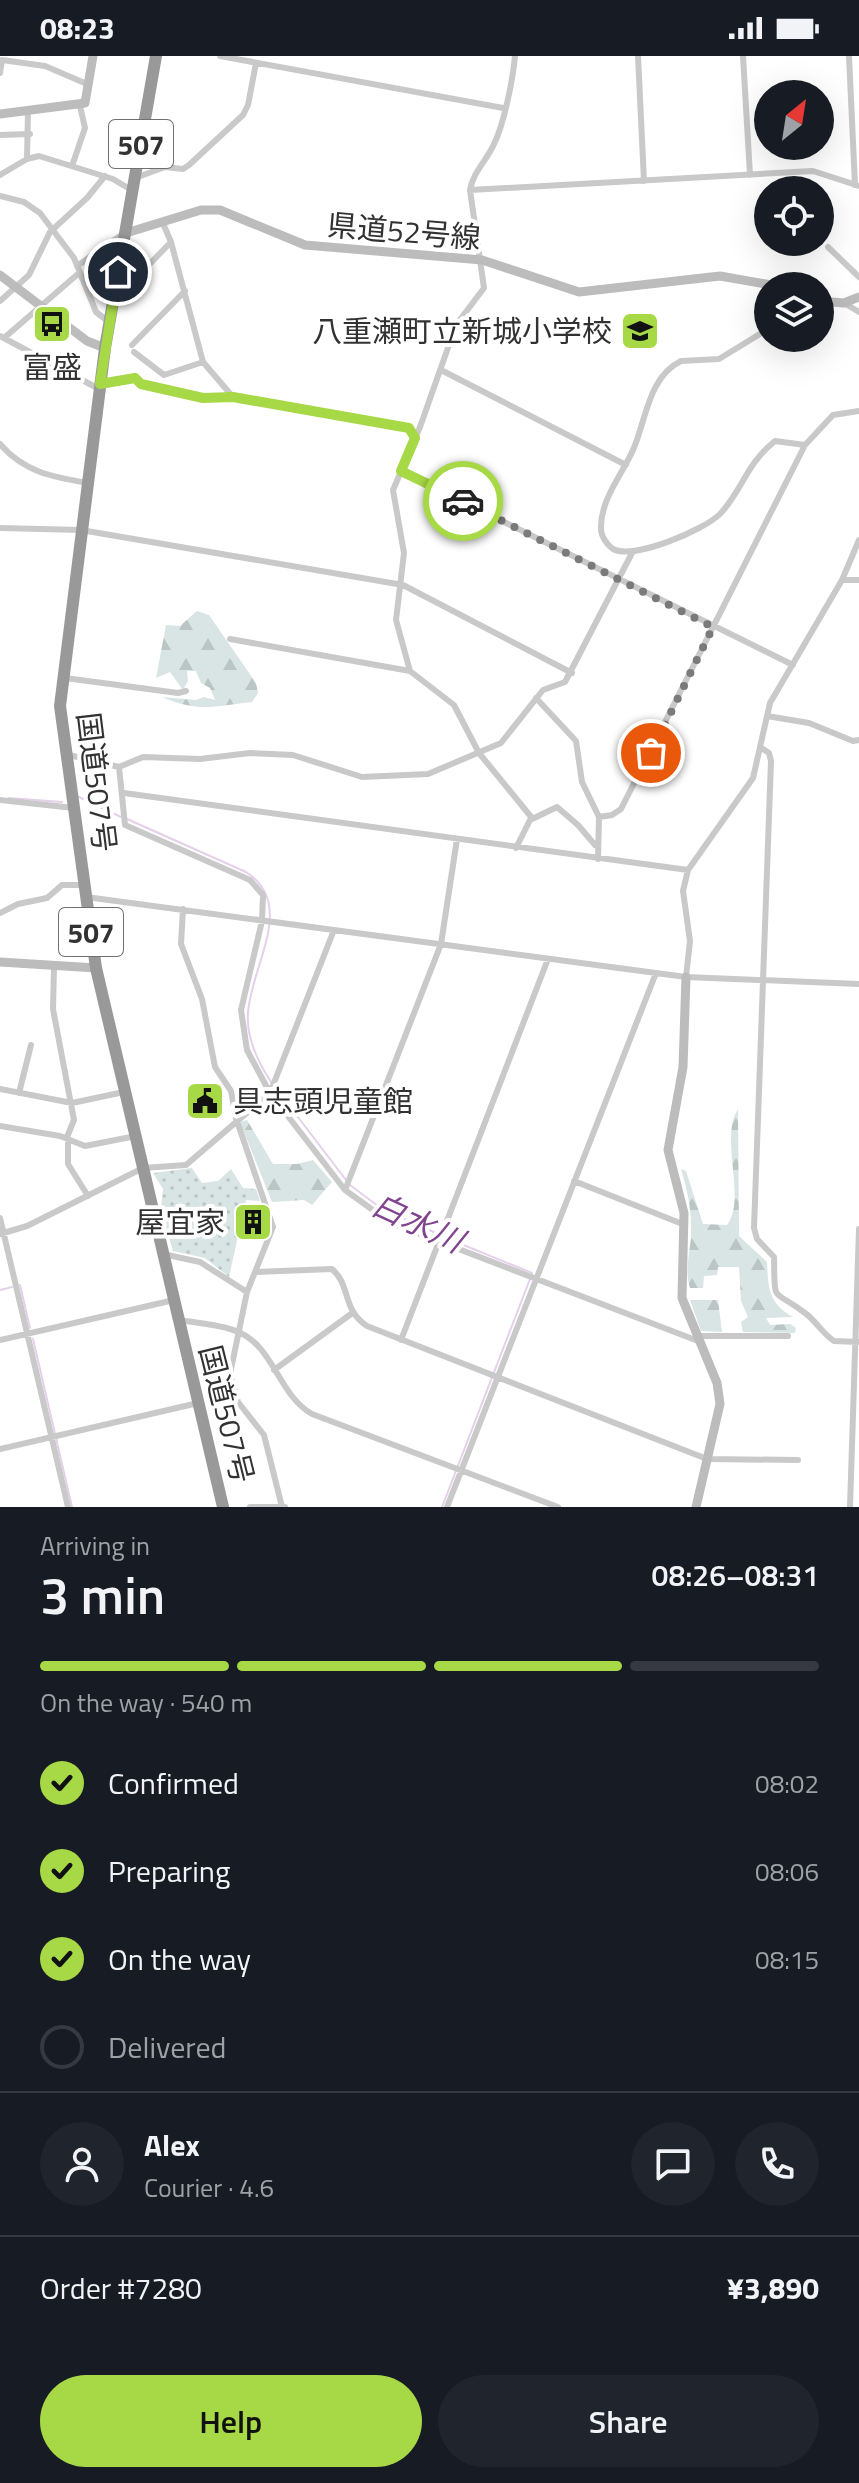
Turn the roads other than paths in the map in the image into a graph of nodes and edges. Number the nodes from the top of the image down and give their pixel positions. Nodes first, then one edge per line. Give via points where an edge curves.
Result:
1 (47, 56) edge
2 (93, 56) edge
3 (156, 56) edge
4 (220, 56) edge
5 (515, 56) edge
6 (638, 56) edge
7 (743, 56) edge
8 (849, 56) edge
9 (3, 58) edge
10 (256, 63) junction
11 (45, 66) junction
12 (0, 73) edge
13 (87, 84) junction
14 (80, 106) junction
15 (503, 108) junction
16 (28, 111) junction
17 (0, 114) edge
18 (30, 134) junction
19 (0, 135) edge
20 (27, 159) junction
21 (72, 166) junction
22 (0, 175) edge
23 (750, 175) junction
24 (105, 176) junction
25 (644, 181) junction
26 (134, 185) junction
27 (857, 186) edge
28 (470, 190) junction
29 (0, 196) edge
30 (162, 221) junction
31 (53, 228) junction
32 (126, 233) junction
33 (171, 242) junction
34 (834, 253) edge
35 (482, 260) junction
36 (78, 270) junction
37 (0, 275) edge
38 (139, 275) dead end
39 (859, 277) edge
40 (754, 282) edge
41 (18, 287) junction
42 (185, 291) junction
43 (859, 297) edge
44 (0, 301) edge
45 (834, 302) edge
46 (844, 303) junction
47 (40, 305) junction
48 (859, 312) edge
49 (109, 322) junction
50 (2, 337) edge
51 (754, 338) edge
52 (105, 348) junction
53 (203, 362) junction
54 (441, 370) junction
55 (164, 375) junction
56 (100, 386) junction
57 (164, 390) junction
58 (233, 397) junction
59 (859, 411) edge
60 (415, 438) junction
61 (0, 445) edge
62 (805, 445) junction
63 (626, 465) junction
64 (401, 471) junction
65 (88, 483) junction
66 (0, 528) edge
67 (81, 530) junction
68 (859, 540) edge
69 (632, 553) junction
70 (619, 579) junction
71 (842, 580) junction
72 (859, 580) edge
73 (403, 585) junction
74 (713, 627) junction
75 (230, 639) dead end
76 (793, 665) junction
77 (410, 671) junction
78 (572, 673) junction
79 (61, 677) junction
80 (186, 691) dead end
81 (536, 698) junction
82 (767, 716) junction
83 (859, 740) edge
84 (760, 747) junction
85 (479, 753) junction
86 (65, 754) junction
87 (119, 767) junction
88 (124, 793) junction
89 (0, 800) edge
90 (74, 808) junction
91 (599, 817) junction
92 (532, 818) junction
93 (457, 839) junction
94 (596, 846) junction
95 (516, 848) junction
96 (598, 859) junction
97 (688, 870) junction
98 (85, 891) junction
99 (183, 909) junction
100 (0, 913) edge
101 (262, 921) junction
102 (334, 930) junction
103 (441, 944) junction
104 (548, 959) junction
105 (0, 962) edge
106 (54, 966) junction
107 (96, 968) junction
108 (656, 973) junction
109 (686, 977) junction
110 (762, 981) junction
111 (859, 984) edge
112 (31, 1045) dead end
113 (0, 1089) edge
114 (124, 1092) junction
115 (19, 1093) junction
116 (270, 1093) junction
117 (72, 1103) junction
118 (236, 1118) junction
119 (0, 1126) edge
120 (136, 1136) junction
121 (68, 1138) junction
122 (143, 1168) junction
123 (574, 1181) junction
124 (345, 1190) junction
125 (88, 1196) junction
126 (0, 1218) edge
127 (685, 1225) junction
128 (859, 1229) edge
129 (2, 1233) edge
130 (438, 1242) junction
131 (163, 1254) junction
132 (255, 1272) junction
133 (536, 1279) junction
134 (247, 1292) junction
135 (174, 1300) junction
136 (351, 1314) junction
137 (177, 1319) junction
138 (236, 1331) junction
139 (29, 1334) junction
140 (788, 1336) dead end
141 (697, 1338) junction
142 (0, 1340) edge
143 (401, 1340) junction
144 (857, 1342) edge
145 (274, 1370) junction
146 (498, 1378) junction
147 (198, 1403) junction
148 (51, 1437) junction
149 (0, 1449) edge
150 (707, 1459) junction
151 (798, 1460) dead end
152 (461, 1470) junction
153 (218, 1506) edge
154 (68, 1507) edge
155 (250, 1507) edge
156 (283, 1507) edge
157 (447, 1507) edge
158 (558, 1507) edge
159 (696, 1507) edge
160 (850, 1507) edge

1 - 11 street
2 - 13 main road
3 - 26 highway, 国道507号 / 507
4 - 10 street
5 - 15 street
6 - 25 street
7 - 23 street
8 - 27 street
9 - 11 street
9 - 12 street
10 - 15 street
10 - 26 street via 248,105 232,125 183,169 165,167
11 - 13 street
13 - 14 main road
14 - 16 main road
14 - 21 street via 85,128
15 - 28 street via 493,146 471,179
16 - 17 main road
16 - 18 street
18 - 19 street
18 - 20 street
20 - 21 street via 39,156
20 - 22 street
21 - 24 street
23 - 25 street
23 - 27 street via 813,171
24 - 26 street
24 - 31 street
25 - 28 street
26 - 32 highway, 国道507号 / 507
28 - 35 street
29 - 31 street via 38,210
30 - 32 main road, 県道52号線
30 - 33 street
30 - 35 main road, 県道52号線 via 220,210 318,248
31 - 36 street
31 - 41 street
32 - 36 street
32 - 49 highway, 国道507号 / 507
33 - 38 street
33 - 42 street
34 - 39 street
35 - 40 main road, 県道52号線 via 579,292 720,276
35 - 54 street via 484,288 456,325
36 - 47 street
36 - 49 street via 96,312
37 - 41 main road
41 - 44 street
41 - 47 main road
42 - 53 street
42 - 55 street via 133,348
43 - 46 main road
45 - 46 main road
46 - 48 street
47 - 50 street
47 - 52 main road via 87,341
49 - 52 highway, 国道507号 / 507
50 - 56 street
51 - 63 street via 719,359 674,364 645,406
52 - 56 highway, 国道507号 / 507
53 - 55 street
53 - 58 street
54 - 60 street
54 - 63 street
55 - 57 street
56 - 57 street via 126,377
56 - 65 highway, 国道507号 / 507
57 - 58 street via 203,398
58 - 60 street via 409,428
59 - 62 street via 833,415
60 - 64 street
61 - 65 street via 29,470
62 - 69 street via 775,441 746,471 721,513 681,537
62 - 74 street
63 - 69 street via 609,495 601,529 611,548
64 - 70 street
64 - 73 street via 393,490 404,553
65 - 67 highway, 国道507号 / 507
66 - 67 street
67 - 73 street
67 - 79 highway, 国道507号 / 507
68 - 71 street
69 - 70 street
70 - 74 street
70 - 78 street
71 - 72 street
71 - 76 street
73 - 77 street via 397,633
73 - 78 street
74 - 76 street
74 - 91 street via 621,809
75 - 77 street
76 - 82 street
77 - 85 street via 454,705
78 - 81 street
79 - 80 street
79 - 86 highway, 国道507号 / 507
81 - 85 street via 505,740
81 - 91 street via 576,741 582,782
82 - 83 street via 787,717
82 - 84 street
84 - 97 street via 746,790
84 - 110 street via 771,761
85 - 87 street via 428,774 388,778 362,777 293,755 250,753 200,759 143,757
85 - 92 street
86 - 87 street
86 - 90 highway, 国道507号 / 507
87 - 88 street
88 - 93 street
88 - 101 street via 125,825 250,880 263,895
89 - 90 street
90 - 98 highway, 国道507号 / 507
91 - 94 street
92 - 94 street via 560,809
92 - 95 street
93 - 95 street
93 - 103 street
94 - 96 street
95 - 96 street
96 - 97 street
97 - 109 street via 683,891 690,941
98 - 99 street
98 - 100 street via 62,885 47,898
98 - 107 highway, 国道507号 / 507
99 - 101 street
99 - 118 street via 181,944 202,999 215,1067 231,1091
101 - 102 street
101 - 116 street via 241,1010 247,1050
102 - 103 street
102 - 116 street
103 - 104 street
103 - 124 street
104 - 108 street
104 - 130 street
105 - 106 main road
106 - 107 main road
106 - 117 street via 53,1009
107 - 114 highway, 国道507号 / 507
108 - 109 street
108 - 123 street
109 - 110 street
109 - 127 main road via 683,1067 668,1137
110 - 111 street
110 - 144 street via 754,1228 774,1257 779,1299 806,1313 834,1341
112 - 115 street
113 - 115 street
114 - 117 street
114 - 120 highway, 国道507号 / 507
115 - 117 street
116 - 118 street
116 - 124 street
117 - 121 street
118 - 122 street via 186,1165
118 - 132 street via 273,1227
119 - 121 street
120 - 121 street via 85,1146
120 - 122 highway, 国道507号 / 507
121 - 125 street via 68,1164
122 - 125 street
122 - 131 highway, 国道507号 / 507
123 - 127 street
123 - 133 street
124 - 130 street via 391,1223
125 - 129 street
126 - 129 street
127 - 141 main road via 682,1298
128 - 144 street
129 - 139 street
130 - 133 street
130 - 143 street
131 - 134 street via 200,1262
131 - 135 highway, 国道507号 / 507
132 - 134 street
132 - 136 street via 332,1269
133 - 141 street
133 - 146 street
134 - 138 street
135 - 137 highway, 国道507号 / 507
135 - 139 street
136 - 143 street
136 - 145 street
137 - 138 street
137 - 147 highway, 国道507号 / 507
138 - 145 street via 259,1348
138 - 156 street via 232,1389 264,1435
139 - 142 street
139 - 148 street
140 - 141 street
141 - 150 main road via 720,1396
143 - 146 street
144 - 160 street
145 - 152 street via 299,1407 312,1414
146 - 150 street
146 - 152 street
147 - 148 street
147 - 153 highway, 国道507号 / 507
148 - 149 street
148 - 154 street
150 - 151 street
150 - 159 main road
152 - 157 street
152 - 158 street
155 - 156 street

